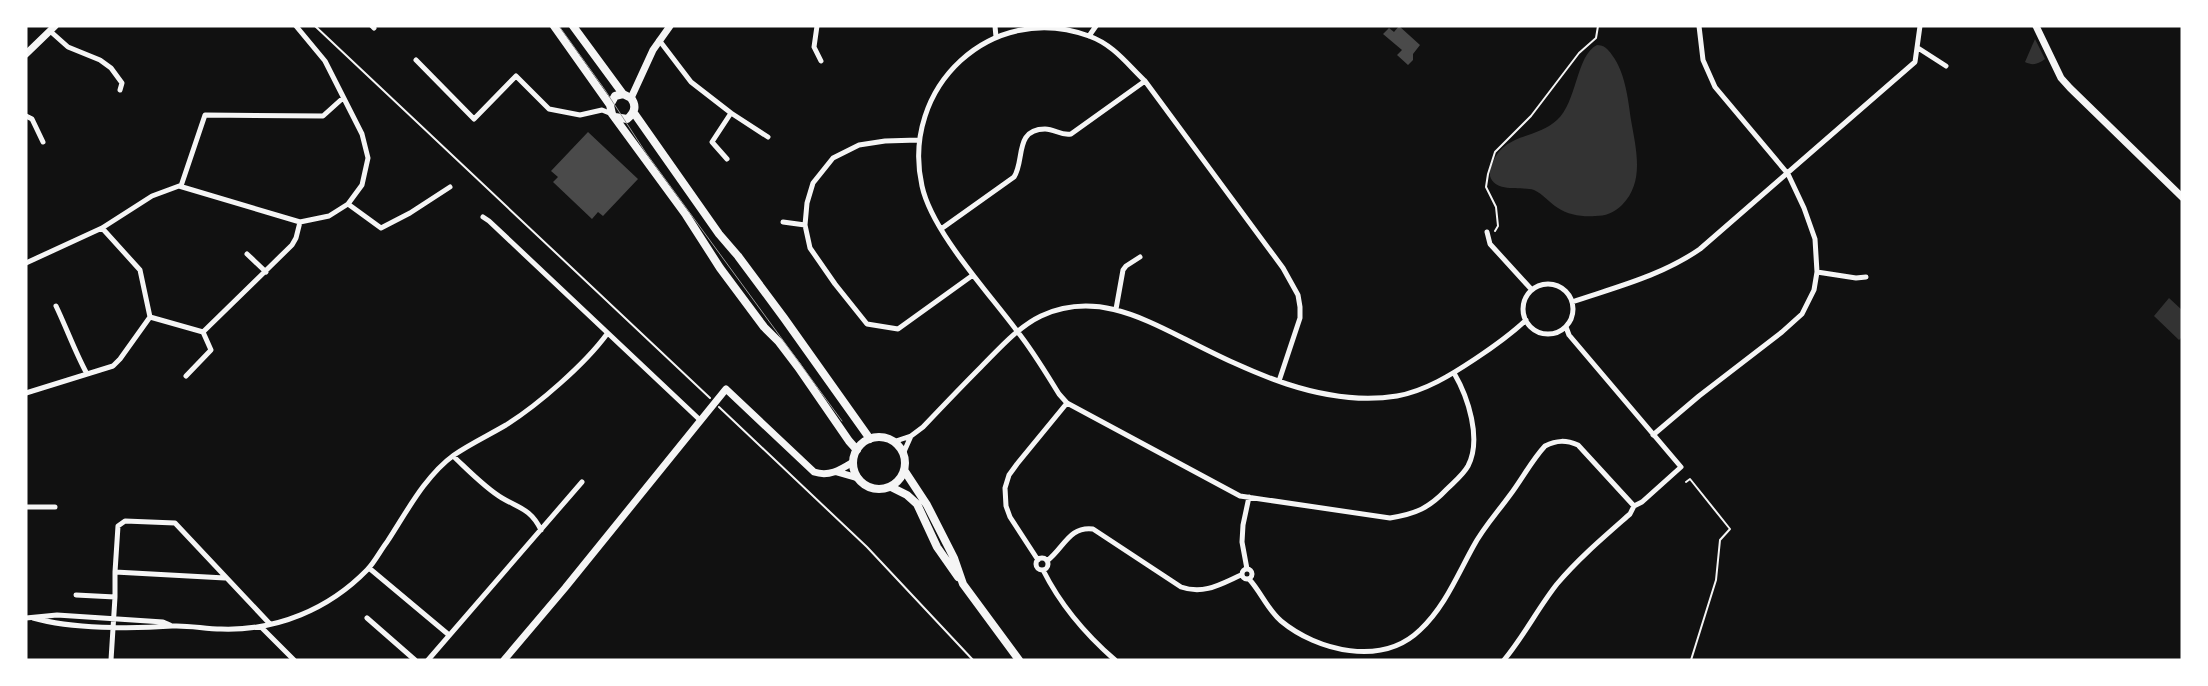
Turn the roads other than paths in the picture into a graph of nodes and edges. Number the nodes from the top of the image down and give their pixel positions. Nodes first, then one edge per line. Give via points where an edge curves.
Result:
1 (296, 26) edge
2 (554, 26) edge
3 (573, 26) edge
4 (670, 26) edge
5 (817, 26) edge
6 (995, 26) edge
7 (1096, 26) edge
8 (1699, 26) edge
9 (1920, 26) edge
10 (2036, 26) edge
11 (53, 29) edge
12 (1089, 36) junction
13 (996, 37) junction
14 (659, 40) junction
15 (1918, 48) junction
16 (26, 54) edge
17 (416, 60) dead end
18 (821, 61) dead end
19 (1946, 66) dead end
20 (1145, 80) junction
21 (120, 90) dead end
22 (623, 94) junction
23 (343, 98) junction
24 (631, 98) junction
25 (610, 105) junction
26 (634, 113) junction
27 (731, 113) junction
28 (26, 116) edge
29 (613, 116) junction
30 (768, 137) dead end
31 (918, 140) junction
32 (43, 142) dead end
33 (727, 159) dead end
34 (1788, 174) junction
35 (181, 186) junction
36 (450, 187) dead end
37 (2182, 197) edge
38 (348, 204) junction
39 (482, 217) dead end
40 (300, 222) junction
41 (784, 222) dead end
42 (804, 225) junction
43 (102, 228) junction
44 (941, 229) junction
45 (1486, 232) dead end
46 (246, 254) dead end
47 (1140, 257) dead end
48 (26, 263) edge
49 (266, 272) junction
50 (1817, 272) junction
51 (973, 275) junction
52 (1866, 277) dead end
53 (1532, 290) junction
54 (1572, 302) junction
55 (56, 306) dead end
56 (1116, 309) junction
57 (150, 317) junction
58 (1526, 320) junction
59 (1566, 327) junction
60 (203, 332) junction
61 (1018, 332) junction
62 (607, 334) junction
63 (1454, 373) junction
64 (87, 374) junction
65 (186, 376) dead end
66 (1279, 381) junction
67 (26, 394) edge
68 (1067, 403) junction
69 (700, 420) junction
70 (1653, 435) junction
71 (911, 436) junction
72 (870, 440) junction
73 (893, 442) junction
74 (858, 450) junction
75 (903, 454) junction
76 (453, 456) junction
77 (854, 462) junction
78 (904, 470) junction
79 (837, 472) junction
80 (858, 478) junction
81 (582, 482) dead end
82 (890, 487) junction
83 (1249, 497) junction
84 (1634, 506) junction
85 (26, 507) edge
86 (55, 507) dead end
87 (540, 530) junction
88 (1038, 560) junction
89 (1047, 561) junction
90 (369, 568) junction
91 (1246, 569) junction
92 (1043, 570) junction
93 (115, 572) junction
94 (1242, 575) junction
95 (226, 578) junction
96 (1249, 579) junction
97 (964, 584) junction
98 (76, 595) dead end
99 (115, 597) junction
100 (26, 618) edge
101 (33, 618) junction
102 (367, 618) dead end
103 (114, 619) junction
104 (270, 624) junction
105 (113, 626) junction
106 (173, 626) junction
107 (261, 627) junction
108 (450, 635) junction
109 (111, 660) edge
110 (294, 660) edge
111 (415, 660) edge
112 (428, 660) edge
113 (504, 660) edge
114 (1019, 660) edge
115 (1115, 660) edge
116 (1504, 660) edge

1 - 23 street via 318,51
2 - 25 main road
3 - 22 main road
4 - 14 street
5 - 18 street via 814,47
6 - 13 street
7 - 12 street
8 - 34 street via 1703,60 1715,87
9 - 15 street
10 - 37 street via 2061,78
11 - 16 street
11 - 21 street via 68,47 111,68 122,83
12 - 13 street via 1040,29
12 - 20 street via 1123,57
13 - 31 street via 968,54 938,86 928,104
14 - 24 street
14 - 27 street via 692,82
15 - 19 street
15 - 34 street via 1915,62
17 - 29 street via 474,120 516,76 549,109 580,115 602,110
20 - 44 street via 1072,134 1044,129 1031,133 1022,143 1019,170 1014,177
20 - 66 street via 1283,268 1298,295 1300,318
22 - 24 main road
22 - 25 main road via 615,96
23 - 35 street via 323,116 205,115
23 - 38 street via 362,134 368,158 362,185
24 - 26 main road
25 - 29 main road
26 - 29 main road via 627,119
26 - 72 main road via 718,234 749,271
27 - 30 street
27 - 33 street via 712,142
28 - 32 street via 32,119
29 - 74 main road via 686,215 726,276
31 - 42 street via 859,145 833,158 813,183
31 - 44 street via 922,188
34 - 50 street via 1815,239
34 - 54 street via 1682,262
35 - 40 street
35 - 43 street via 152,196
36 - 38 street via 381,228
38 - 40 street via 329,216
39 - 62 street
40 - 49 street via 292,245
41 - 42 street
42 - 51 street via 810,248 867,324 898,329
43 - 48 street
43 - 57 street via 140,270
44 - 51 street
45 - 53 street via 1490,244
46 - 49 street
47 - 56 street via 1123,270
49 - 60 street
50 - 52 street
50 - 70 street via 1814,290 1802,314
51 - 61 street
53 - 54 street via 1545,284 1555,285 1567,292
53 - 58 street via 1524,305
54 - 59 street via 1573,314
55 - 64 street
56 - 61 street via 1072,307 1041,316
56 - 66 street via 1137,315 1241,367
57 - 60 street
57 - 64 street via 113,366
58 - 59 street via 1532,328 1544,334 1554,334
58 - 63 street via 1511,335
59 - 70 street via 1569,335
60 - 65 street via 211,350
61 - 68 street
61 - 71 street
62 - 69 street
62 - 76 street via 545,396 508,424
63 - 66 street via 1397,396 1322,392
63 - 83 street via 1470,413 1473,431 1471,459 1460,476 1422,510 1390,518
64 - 67 street
68 - 83 street via 1218,486
68 - 88 street via 1017,464 1005,488 1010,517
69 - 79 street via 726,389 809,469 823,474
69 - 113 street
70 - 84 street via 1681,468
71 - 73 street
71 - 75 street
72 - 73 main road via 880,438
72 - 74 main road
73 - 75 main road
74 - 77 main road
75 - 78 main road
76 - 87 street via 501,498 518,504 536,520
76 - 90 street via 410,506
77 - 79 street
77 - 80 main road
78 - 82 main road
78 - 97 main road via 927,505
79 - 80 street
80 - 82 main road via 873,488
81 - 87 street
82 - 97 main road via 917,504 937,547
83 - 91 street via 1242,542
84 - 96 street via 1578,445 1556,441 1545,446 1484,529 1433,616 1419,632 1383,650 1344,650 1300,635 1279,620
84 - 116 street via 1630,514 1557,584
85 - 86 street
87 - 108 street
88 - 89 street
88 - 92 street via 1038,568
89 - 92 street via 1048,567
89 - 94 street via 1077,529 1084,528 1093,529 1181,587 1194,592
90 - 104 street via 319,607 295,618
90 - 108 street
91 - 94 street
91 - 96 street via 1251,573
92 - 115 street via 1071,615
93 - 95 street
93 - 95 street via 118,526 125,521 175,523
93 - 99 street
94 - 96 street
95 - 104 street
97 - 114 main road
98 - 99 street
99 - 103 street
100 - 101 street
101 - 103 street via 57,615
101 - 105 street via 57,624
102 - 111 street
103 - 105 street
103 - 106 street via 163,622
104 - 107 street
105 - 106 street
105 - 109 street
106 - 107 street
107 - 110 street
108 - 112 street

